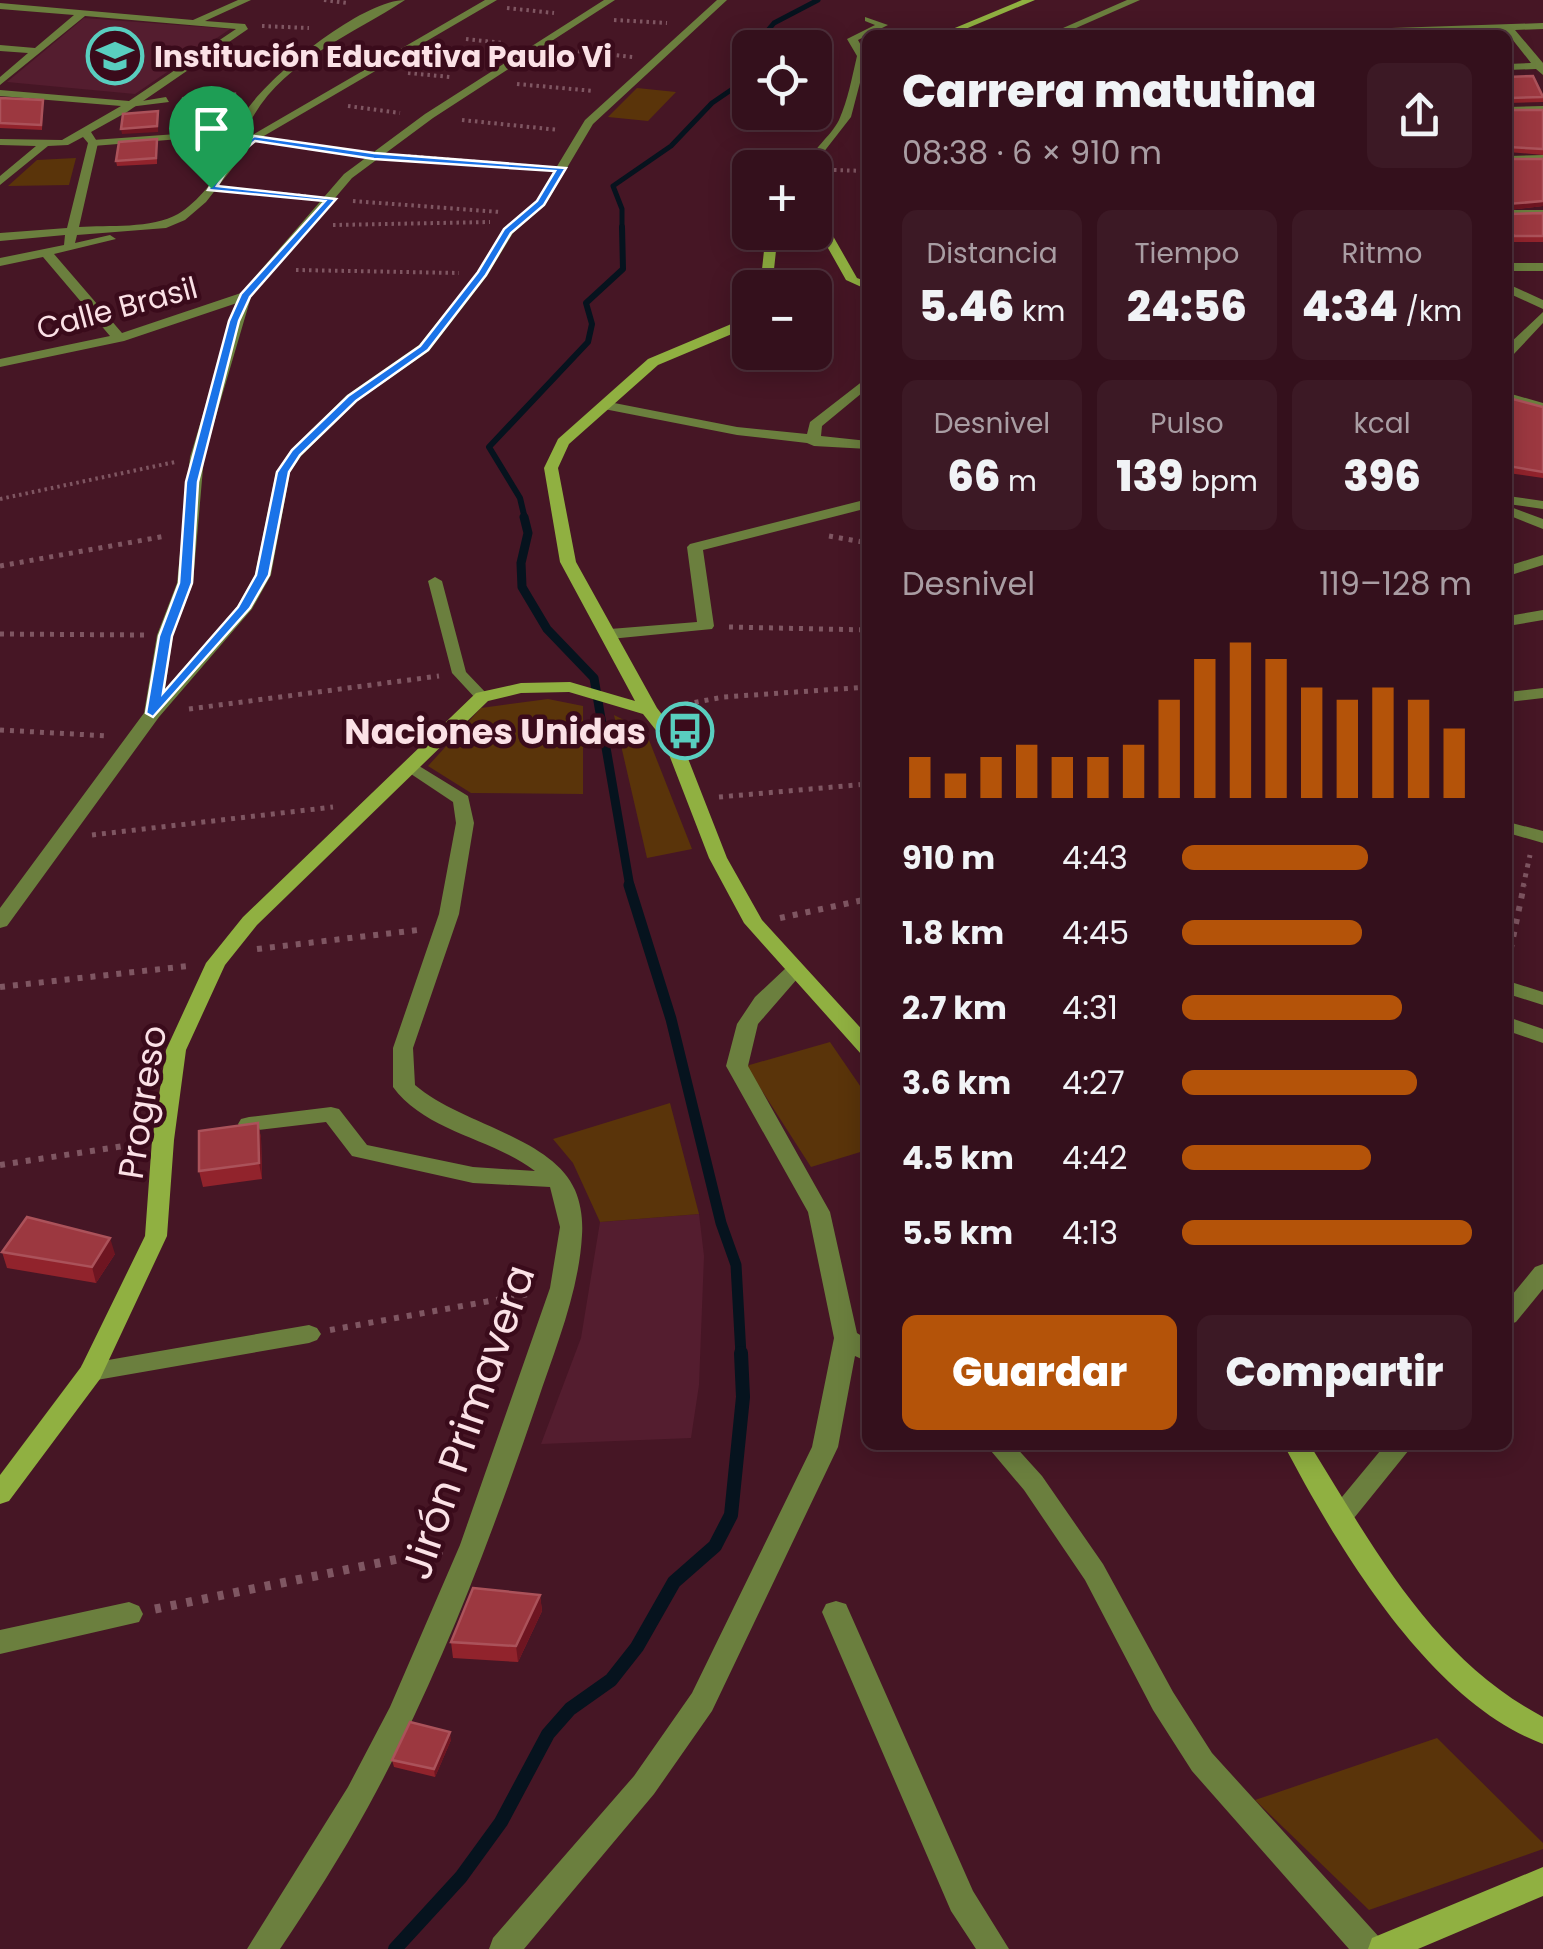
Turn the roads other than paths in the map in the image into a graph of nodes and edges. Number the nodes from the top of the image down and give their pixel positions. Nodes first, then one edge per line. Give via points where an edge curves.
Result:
1 (246, 0) edge
2 (400, 0) edge
3 (610, 0) edge
4 (722, 0) edge
5 (1030, 0) edge
6 (1135, 0) edge
7 (487, 3) edge
8 (0, 6) edge
9 (86, 6) edge
10 (868, 19) dead end
11 (196, 21) junction
12 (1543, 26) edge
13 (1508, 27) junction
14 (872, 30) edge
15 (955, 30) edge
16 (1064, 30) edge
17 (1420, 30) edge
18 (1510, 30) edge
19 (1512, 32) edge
20 (862, 34) edge
21 (0, 48) edge
22 (37, 51) junction
23 (862, 56) edge
24 (862, 56) edge
25 (1512, 67) edge
26 (1542, 68) edge
27 (0, 82) edge
28 (0, 93) edge
29 (166, 100) road end
30 (129, 104) junction
31 (1543, 109) edge
32 (1512, 110) edge
33 (84, 131) junction
34 (177, 137) dead end
35 (0, 142) edge
36 (93, 143) junction
37 (43, 146) junction
38 (818, 150) edge
39 (231, 158) junction
40 (1543, 158) edge
41 (1512, 159) edge
42 (0, 182) edge
43 (1512, 213) edge
44 (1543, 213) edge
45 (166, 224) junction
46 (71, 232) junction
47 (0, 237) edge
48 (832, 245) edge
49 (68, 250) junction
50 (46, 254) junction
51 (0, 262) edge
52 (1512, 267) edge
53 (1543, 267) edge
54 (862, 284) edge
55 (1512, 286) edge
56 (1512, 288) edge
57 (1543, 288) edge
58 (245, 296) junction
59 (1512, 300) edge
60 (1543, 306) edge
61 (1543, 316) edge
62 (732, 329) edge
63 (119, 338) junction
64 (1512, 348) edge
65 (0, 363) edge
66 (862, 387) edge
67 (1512, 399) edge
68 (604, 405) junction
69 (1543, 407) edge
70 (814, 442) junction
71 (862, 446) edge
72 (1512, 501) edge
73 (862, 505) edge
74 (1543, 506) edge
75 (1512, 512) edge
76 (1543, 524) edge
77 (1543, 560) edge
78 (1512, 569) edge
79 (435, 581) dead end
80 (1543, 615) edge
81 (1512, 620) edge
82 (610, 634) junction
83 (1543, 692) edge
84 (1512, 696) edge
85 (482, 697) junction
86 (648, 710) junction
87 (153, 713) junction
88 (411, 766) junction
89 (1512, 829) edge
90 (1539, 836) edge
91 (0, 922) edge
92 (794, 971) junction
93 (1512, 988) edge
94 (1543, 999) edge
95 (1512, 1025) edge
96 (1543, 1036) edge
97 (862, 1043) edge
98 (249, 1124) edge
99 (558, 1180) junction
100 (1543, 1273) edge
101 (1512, 1311) edge
102 (310, 1334) road end
103 (857, 1346) edge
104 (90, 1372) junction
105 (1003, 1450) edge
106 (1299, 1450) edge
107 (1396, 1450) edge
108 (0, 1494) edge
109 (1341, 1516) junction
110 (836, 1612) dead end
111 (130, 1614) road end
112 (0, 1642) edge
113 (1543, 1731) edge
114 (1543, 1881) edge
115 (262, 1949) edge
116 (504, 1949) edge
117 (994, 1949) edge
118 (1369, 1949) edge
119 (1383, 1949) edge

1 - 11 street
2 - 39 street via 346,30 267,92 251,109
3 - 58 street via 348,176
4 - 87 street via 589,122 541,203 521,218 424,348 352,398 296,452 283,472 263,575 244,608
5 - 15 main road
6 - 16 street
7 - 39 street via 254,138
8 - 9 street
9 - 11 street
9 - 22 street
10 - 14 street via 883,25
11 - 30 street via 246,27
12 - 13 street
13 - 17 street
13 - 18 street
19 - 26 street
20 - 24 street via 852,39
21 - 22 street
22 - 27 street
23 - 38 street via 850,106
25 - 26 street
28 - 30 street
29 - 30 lane
30 - 33 street
31 - 32 street
33 - 36 street
33 - 37 street
34 - 36 lane
35 - 37 street
36 - 46 street
37 - 42 street
39 - 45 street via 190,216
40 - 41 street
43 - 44 street
45 - 46 street
45 - 49 street
46 - 47 street
46 - 49 street
48 - 54 main road via 852,280
49 - 50 street
50 - 51 street
50 - 63 street
52 - 53 street
55 - 57 street
56 - 60 street
58 - 63 street, Calle Brasil
58 - 87 street via 197,458 185,583 166,636
59 - 60 street
61 - 64 street
62 - 68 main road via 653,362
63 - 65 street, Calle Brasil
66 - 70 street via 814,425
67 - 69 street
68 - 70 street
68 - 82 main road via 563,442 551,468 568,562
70 - 71 street
72 - 74 street
73 - 82 street via 695,547 706,626
75 - 76 street
77 - 78 street
79 - 85 lane via 458,673
80 - 81 street
82 - 86 main road
83 - 84 street
85 - 86 main road, Progreso via 570,687
85 - 88 main road, Progreso
86 - 92 main road via 671,738 718,858 754,923
87 - 91 street
88 - 99 street via 462,800 465,812 444,927 403,1048 404,1088 456,1126 547,1164
88 - 104 main road, Progreso via 220,958 179,1040 162,1140 156,1236
89 - 90 street
92 - 97 main road
92 - 103 street via 748,1017 737,1066 819,1212
93 - 94 street
95 - 96 street
98 - 99 street via 331,1114 360,1151 472,1175
99 - 115 street, Jirón Primavera via 571,1219 562,1288 478,1542 348,1817
100 - 101 street
102 - 104 street
103 - 116 street via 825,1447 702,1702 644,1785
104 - 108 main road, Progreso
105 - 118 street via 1094,1572 1202,1762
106 - 109 main road
107 - 109 street
109 - 113 main road via 1432,1646 1471,1688
110 - 117 street via 962,1900
111 - 112 street
114 - 119 main road

